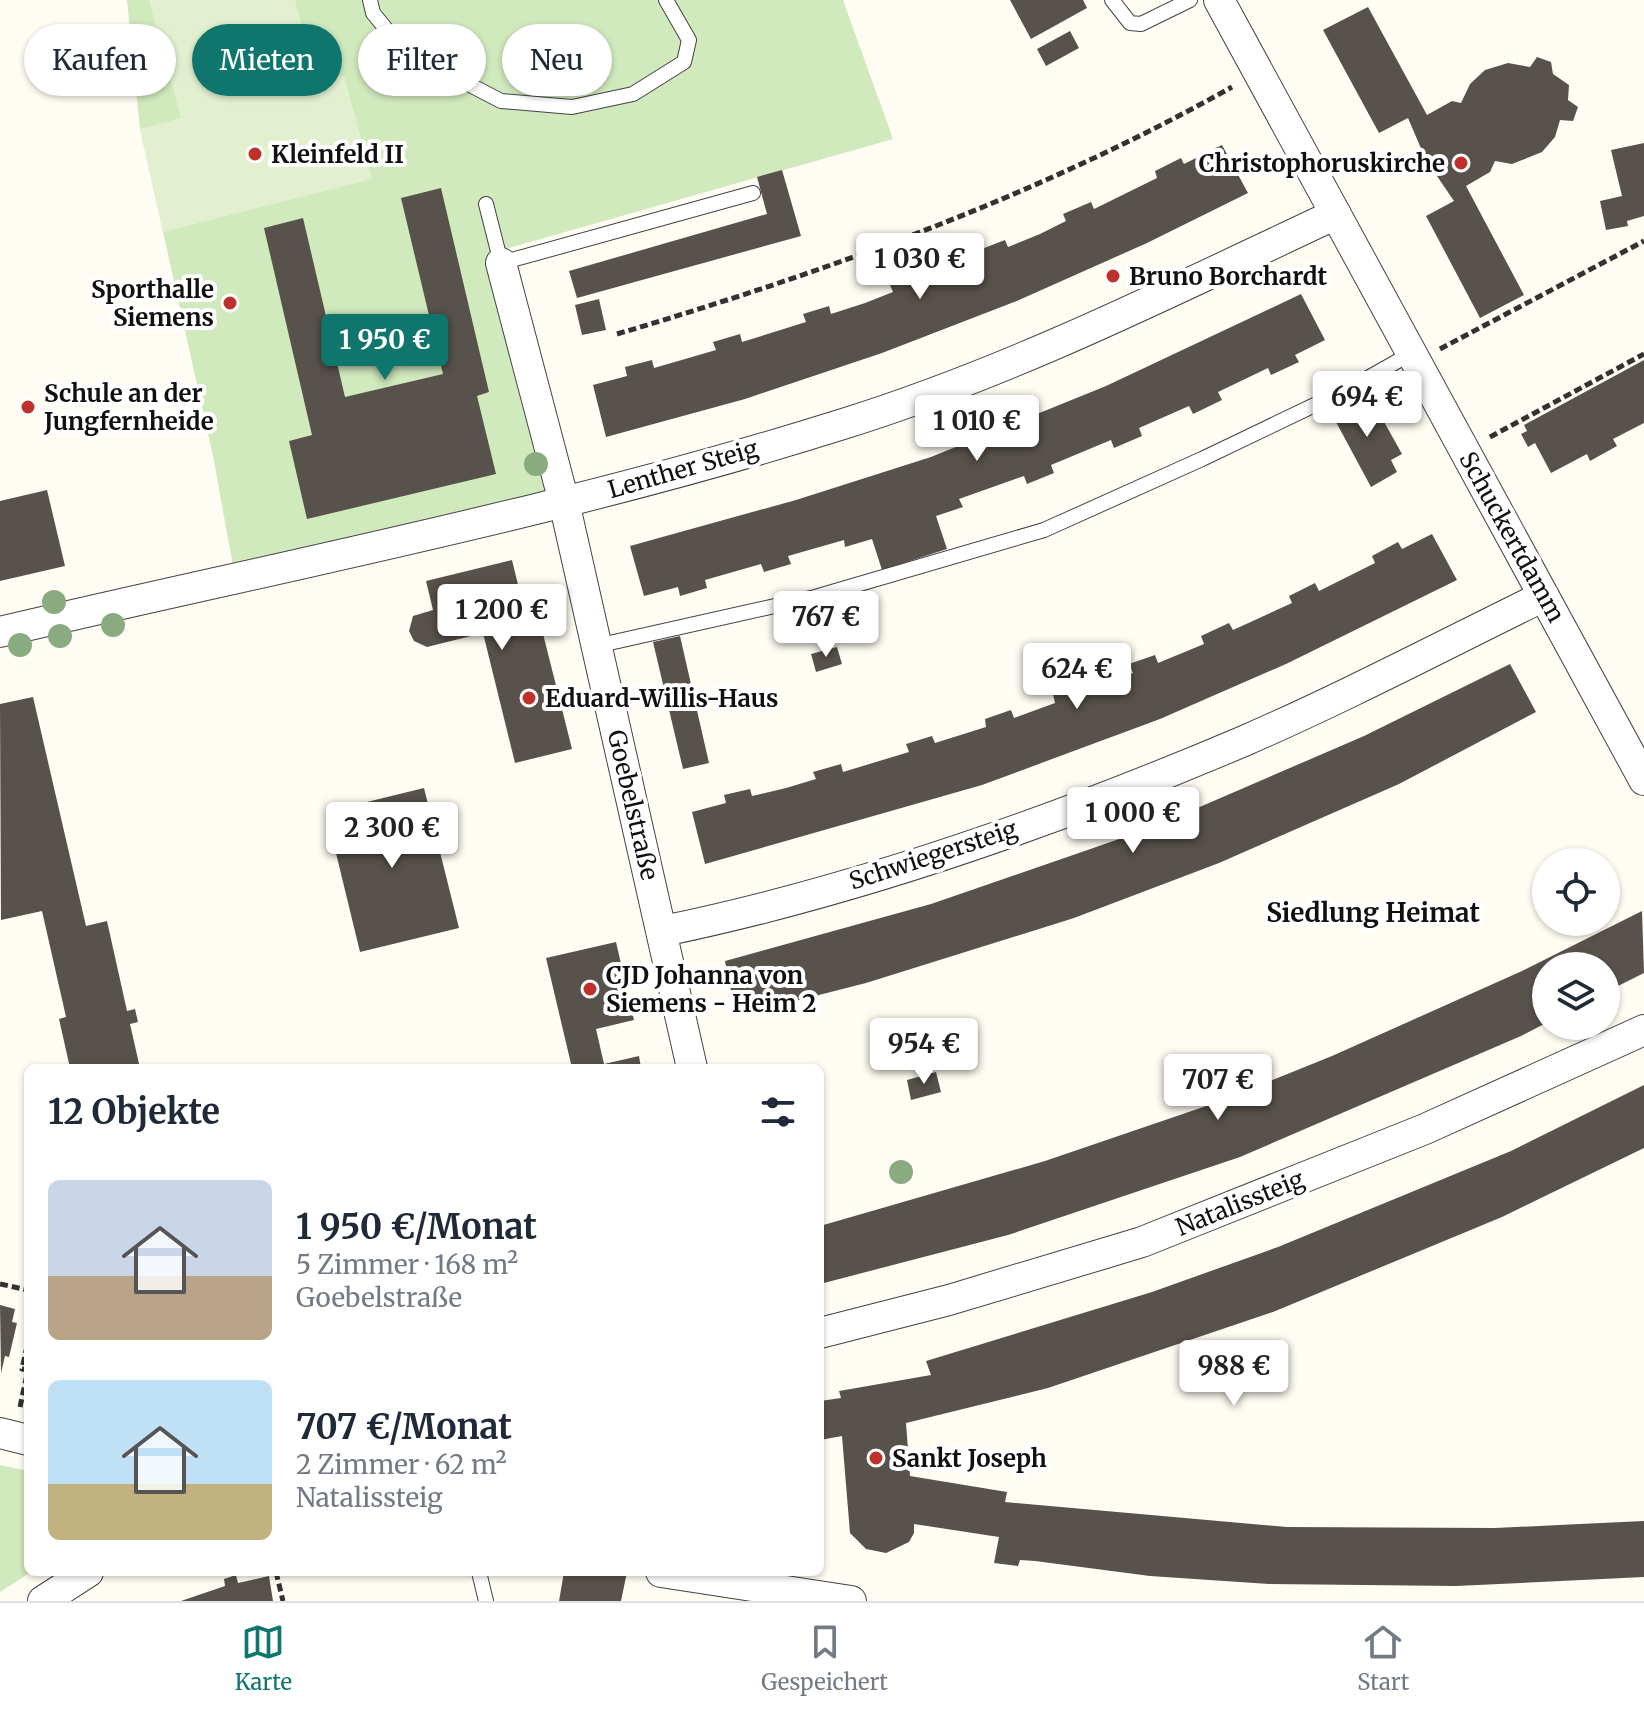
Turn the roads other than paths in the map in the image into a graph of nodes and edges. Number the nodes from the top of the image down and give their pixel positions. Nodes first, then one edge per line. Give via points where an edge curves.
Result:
1 (370, 0) edge
2 (666, 0) edge
3 (1112, 0) edge
4 (1190, 0) edge
5 (1219, 0) edge
6 (753, 193) dead end
7 (486, 204) dead end
8 (1336, 214) junction
9 (501, 263) junction
10 (1424, 352) junction
11 (564, 502) junction
12 (1544, 596) junction
13 (0, 632) edge
14 (596, 646) junction
15 (1644, 780) edge
16 (663, 931) junction
17 (1644, 1030) edge
18 (691, 1064) edge
19 (824, 1332) edge
20 (82, 1576) edge
21 (480, 1576) edge
22 (695, 1576) edge
23 (804, 1589) edge
24 (43, 1601) edge
25 (486, 1601) edge
26 (851, 1601) edge

1 - 2 lane via 373,13 403,50 501,101 572,107 633,94 684,62 689,40
3 - 4 lane via 1130,23 1141,24
5 - 8 street, Schuckertdamm
6 - 9 lane
7 - 9 lane
8 - 10 street, Schuckertdamm
8 - 11 street, Lenther Steig via 1097,326 980,374 844,424
9 - 11 street, Goebelstraße
10 - 12 street, Schuckertdamm
10 - 14 lane via 1044,530 815,597
11 - 13 street, Lenther Steig
11 - 14 street, Goebelstraße
12 - 15 street, Schuckertdamm
12 - 16 street, Schwiegersteig via 1247,739 1140,783 1012,831 839,885 744,914
14 - 16 street, Goebelstraße
16 - 18 street, Goebelstraße
17 - 19 street, Natalissteig via 1425,1129 1142,1242
20 - 24 street
21 - 25 lane
22 - 23 street
23 - 26 street

